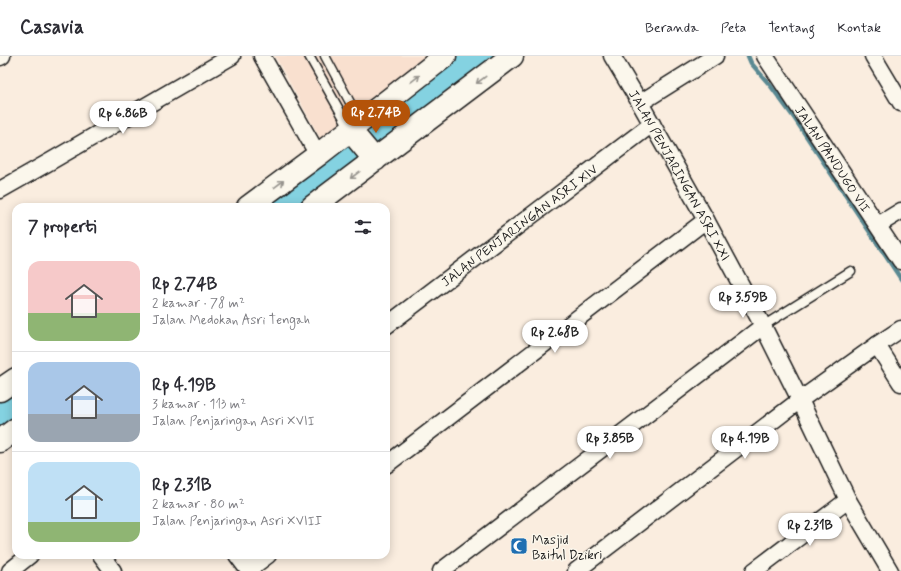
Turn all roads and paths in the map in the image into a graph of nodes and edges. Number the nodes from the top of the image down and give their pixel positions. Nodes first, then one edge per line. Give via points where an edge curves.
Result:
1 (232, 56) edge
2 (262, 56) edge
3 (309, 56) edge
4 (325, 56) edge
5 (445, 56) edge
6 (512, 56) edge
7 (612, 56) edge
8 (715, 56) edge
9 (766, 56) edge
10 (873, 56) edge
11 (898, 92) edge
12 (640, 103) junction
13 (652, 124) junction
14 (356, 126) junction
15 (318, 155) junction
16 (375, 160) junction
17 (52, 161) junction
18 (0, 190) edge
19 (0, 200) edge
20 (253, 203) edge
21 (317, 203) edge
22 (901, 211) edge
23 (706, 220) junction
24 (878, 225) junction
25 (901, 260) edge
26 (852, 271) dead end
27 (390, 323) edge
28 (763, 326) junction
29 (901, 329) edge
30 (877, 345) junction
31 (12, 381) edge
32 (901, 383) edge
33 (0, 390) edge
34 (800, 400) junction
35 (12, 432) edge
36 (0, 441) edge
37 (390, 462) edge
38 (848, 500) junction
39 (25, 559) edge
40 (104, 559) edge
41 (240, 559) edge
42 (263, 559) edge
43 (10, 571) edge
44 (113, 571) edge
45 (249, 571) edge
46 (441, 571) edge
47 (576, 571) edge
48 (754, 571) edge
49 (890, 571) edge

1 - 17 street
2 - 15 street
3 - 14 lane
4 - 14 lane
14 -> 5 street
6 -> 16 street
7 - 12 street, JALAN PENJARINGAN ASRI XXI
8 - 12 street
9 - 24 street, JALAN PANDUGO VII
10 - 11 street
12 - 13 street, JALAN PENJARINGAN ASRI XXI
13 - 23 street, JALAN PENJARINGAN ASRI XXI
13 - 27 street, JALAN PENJARINGAN ASRI XIV
14 - 15 street
14 - 16 street
20 -> 15 street
16 -> 21 street
17 - 18 street
17 - 19 street
22 - 24 street
23 - 28 street, JALAN PENJARINGAN ASRI XXI
23 - 37 street
24 - 25 street, JALAN PANDUGO VII
26 - 28 lane
28 - 34 street, JALAN PENJARINGAN ASRI XXI
28 - 46 street
29 - 30 street
30 - 32 street
30 - 34 street
31 - 33 street
34 - 38 street, JALAN PENJARINGAN ASRI XXI
34 - 47 street
35 - 36 street
38 - 48 street
38 - 49 street, JALAN PENJARINGAN ASRI XXI
39 - 43 street
40 - 44 street
41 - 45 street
42 - 45 street

